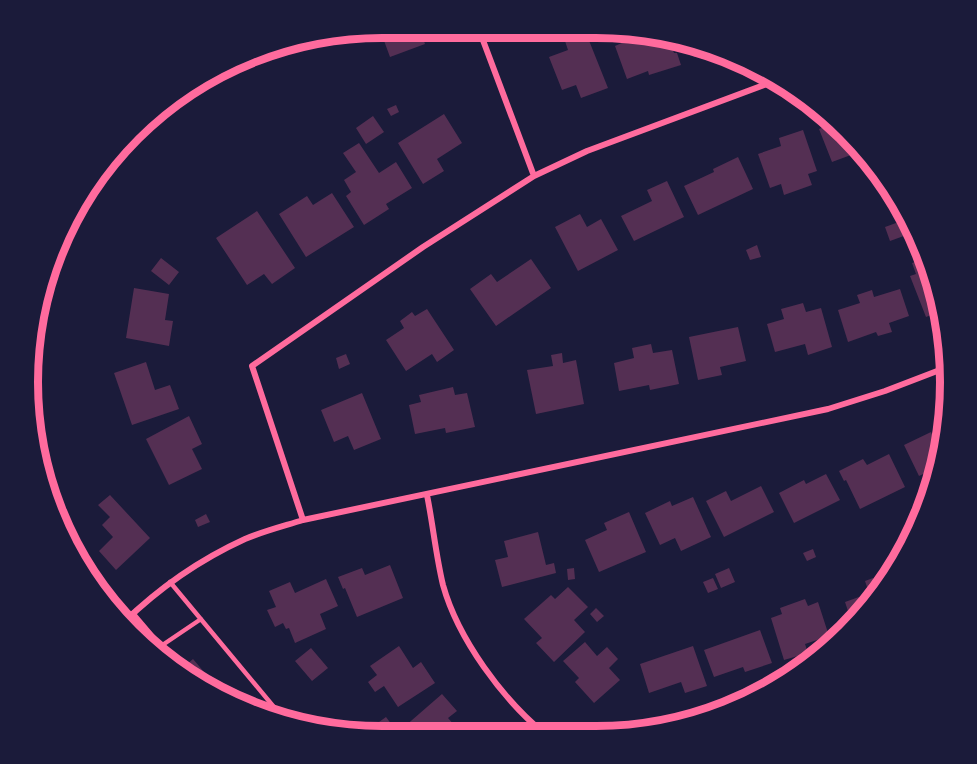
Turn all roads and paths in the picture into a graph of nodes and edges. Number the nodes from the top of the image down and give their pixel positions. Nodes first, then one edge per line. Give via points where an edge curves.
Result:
1 (482, 38) edge
2 (767, 84) edge
3 (534, 177) junction
4 (939, 370) edge
5 (428, 495) junction
6 (303, 520) junction
7 (170, 582) junction
8 (133, 613) junction
9 (130, 616) edge
10 (201, 619) junction
11 (161, 646) edge
12 (161, 646) edge
13 (276, 710) edge
14 (535, 726) edge

1 - 3 street
2 - 3 street via 598,147
3 - 6 street via 423,247 252,366
4 - 5 street via 828,409
5 - 6 street
5 - 14 street via 443,585 459,630 498,684
6 - 7 street via 247,538
7 - 8 street
7 - 10 lane
8 - 9 street
8 - 11 lane
10 - 12 lane
10 - 13 lane

